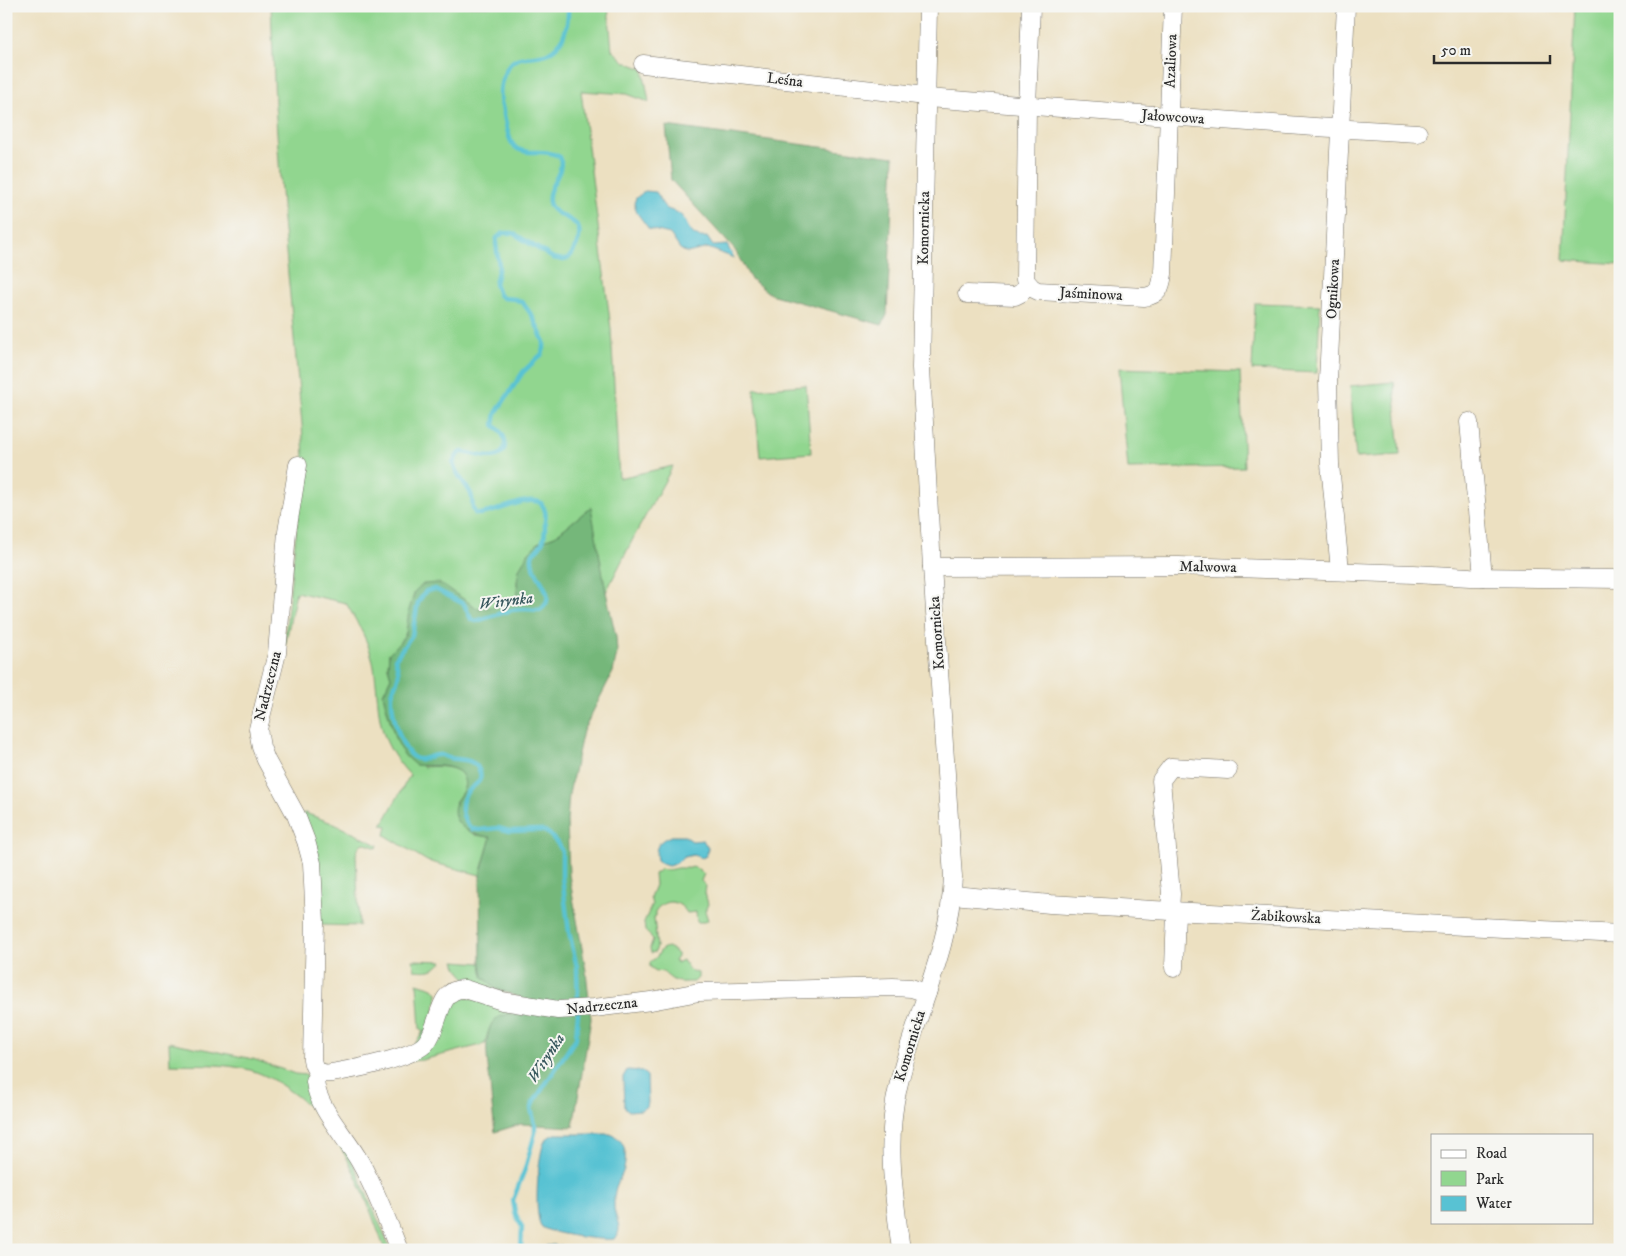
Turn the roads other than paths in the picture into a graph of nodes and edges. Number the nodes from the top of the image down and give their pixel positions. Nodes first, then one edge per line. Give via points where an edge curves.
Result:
1 (928, 6) edge
2 (1031, 6) edge
3 (1172, 6) edge
4 (1346, 6) edge
5 (643, 64) dead end
6 (927, 98) junction
7 (1027, 106) junction
8 (1169, 116) junction
9 (1341, 129) junction
10 (1418, 133) dead end
11 (1028, 285) junction
12 (967, 294) dead end
13 (1469, 422) dead end
14 (298, 465) dead end
15 (932, 567) junction
16 (1340, 571) junction
17 (1483, 577) junction
18 (1620, 578) edge
19 (1228, 770) dead end
20 (952, 895) junction
21 (1173, 911) junction
22 (1620, 934) edge
23 (1174, 968) dead end
24 (927, 992) junction
25 (319, 1073) junction
26 (399, 1250) edge
27 (901, 1250) edge

1 - 6 street, Komornicka
2 - 7 street
3 - 8 street, Azaliowa
4 - 9 street, Ognikowa
5 - 6 street, Leśna
6 - 7 street, Jałowcowa
6 - 15 street, Komornicka via 921,368
7 - 8 street, Jałowcowa
7 - 11 street via 1024,275
8 - 9 street, Jałowcowa
8 - 11 street, Jaśminowa via 1160,290 1144,297 1044,292
9 - 10 street, Jałowcowa
9 - 16 street, Ognikowa via 1328,412
11 - 12 street via 1015,296
13 - 17 street
14 - 25 street, Nadrzeczna via 287,532 277,653 258,720 258,737 266,760 296,816 312,863 315,922 312,1059
15 - 16 street, Malwowa via 1149,566
15 - 20 street, Komornicka via 952,851
16 - 17 street, Malwowa
17 - 18 street, Malwowa
19 - 21 street via 1171,767 1161,780
20 - 21 street, Żabikowska
20 - 24 street, Komornicka via 945,935
21 - 22 street, Żabikowska
21 - 23 street
24 - 25 street, Nadrzeczna via 899,987 699,992 578,1010 517,1005 458,988 445,998 434,1032 417,1051 346,1071
24 - 27 street, Komornicka via 898,1086 891,1128 892,1172
25 - 26 street, Nadrzeczna via 315,1082 318,1094 368,1176

